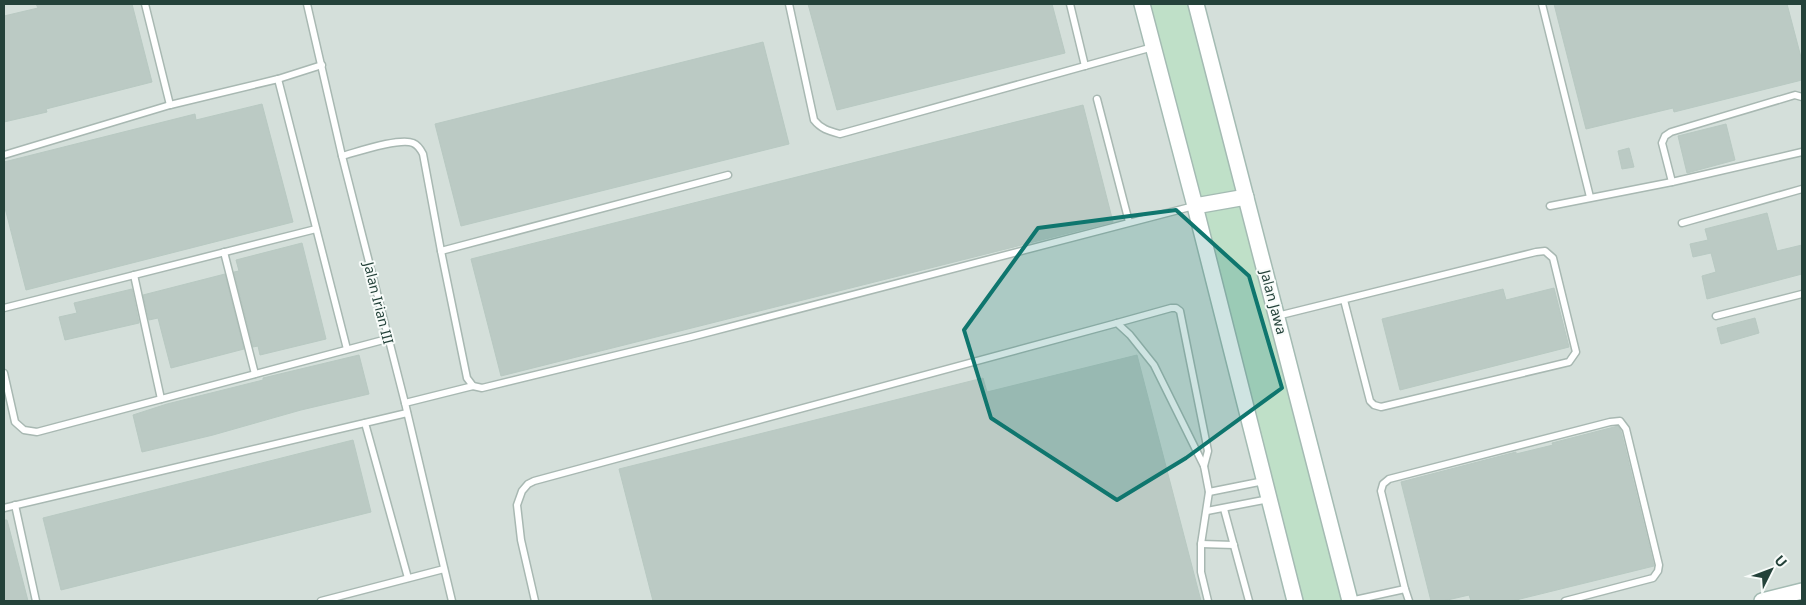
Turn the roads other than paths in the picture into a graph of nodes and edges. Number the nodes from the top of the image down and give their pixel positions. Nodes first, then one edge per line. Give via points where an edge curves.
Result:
1 (145, 4) edge
2 (307, 4) edge
3 (788, 4) edge
4 (1070, 4) edge
5 (1142, 4) edge
6 (1196, 4) edge
7 (1542, 4) edge
8 (1153, 47) junction
9 (322, 65) junction
10 (1085, 66) junction
11 (278, 79) junction
12 (1802, 98) edge
13 (1097, 99) dead end
14 (170, 105) junction
15 (1802, 152) edge
16 (4, 155) edge
17 (342, 156) junction
18 (728, 175) dead end
19 (1672, 182) junction
20 (1802, 189) edge
21 (1246, 197) junction
22 (1590, 197) junction
23 (1195, 206) junction
24 (1550, 206) dead end
25 (1129, 222) junction
26 (1682, 223) dead end
27 (316, 229) junction
28 (224, 252) junction
29 (441, 252) junction
30 (134, 275) junction
31 (1802, 294) edge
32 (1344, 300) junction
33 (4, 308) edge
34 (1277, 316) junction
35 (1716, 316) dead end
36 (1117, 323) junction
37 (388, 339) junction
38 (347, 349) junction
39 (4, 373) edge
40 (255, 374) junction
41 (473, 386) junction
42 (161, 399) junction
43 (405, 403) junction
44 (407, 413) junction
45 (365, 423) junction
46 (1204, 466) junction
47 (1264, 481) junction
48 (1209, 492) junction
49 (1270, 499) junction
50 (15, 505) junction
51 (4, 508) edge
52 (1224, 509) junction
53 (1207, 511) junction
54 (1201, 544) junction
55 (1234, 545) junction
56 (444, 569) junction
57 (408, 578) junction
58 (1405, 589) junction
59 (1802, 591) edge
60 (36, 601) edge
61 (321, 601) edge
62 (452, 601) edge
63 (535, 601) edge
64 (1208, 601) edge
65 (1249, 601) edge
66 (1295, 601) edge
67 (1350, 601) edge
68 (1409, 601) edge
69 (1565, 601) edge
70 (1762, 601) edge

1 - 14 lane
2 - 9 lane, Jalan Irian III
3 - 10 lane via 814,120 826,130 840,134
4 - 10 lane
5 - 8 street
6 - 21 street, Jalan Jawa
7 - 22 lane
8 - 10 lane
8 - 23 street
9 - 11 lane
9 - 17 lane, Jalan Irian III
11 - 14 lane
11 - 27 lane
12 - 19 lane via 1795,95 1671,132 1662,143
13 - 25 lane
14 - 16 lane
15 - 19 lane
17 - 29 lane via 402,141 419,147
17 - 37 lane, Jalan Irian III
18 - 29 lane
19 - 22 lane
20 - 26 lane
21 - 23 street
21 - 34 street, Jalan Jawa
22 - 24 lane
23 - 25 lane
23 - 47 street
25 - 41 lane via 672,342 482,388
27 - 28 lane
27 - 38 lane
28 - 30 lane
28 - 40 lane
29 - 41 lane via 467,378
30 - 33 lane
30 - 42 lane
31 - 35 lane
32 - 32 lane via 1545,251 1553,258 1576,352 1569,362 1380,407 1370,401
32 - 34 lane
34 - 67 street, Jalan Jawa
36 - 46 lane via 1154,366
36 - 46 lane via 1171,308 1180,311 1208,452
36 - 63 lane via 534,481 522,491 517,504 521,540
37 - 38 lane
37 - 43 lane, Jalan Irian III
38 - 40 lane
39 - 42 lane via 15,422 24,430 37,432
40 - 42 lane
41 - 43 lane
43 - 44 lane, Jalan Irian III
44 - 45 lane
44 - 56 lane, Jalan Irian III
45 - 50 lane
45 - 57 lane
46 - 48 lane
47 - 48 lane
47 - 49 street
48 - 53 lane
49 - 52 lane
49 - 66 street
50 - 51 lane
50 - 60 lane
52 - 53 lane
52 - 55 lane
53 - 54 lane
54 - 55 lane
54 - 64 lane
55 - 65 lane
56 - 57 lane
56 - 62 lane, Jalan Irian III
57 - 61 lane
58 - 67 lane
58 - 68 lane
58 - 69 lane via 1381,491 1389,479 1620,421 1626,429 1658,571 1653,578
59 - 70 street

